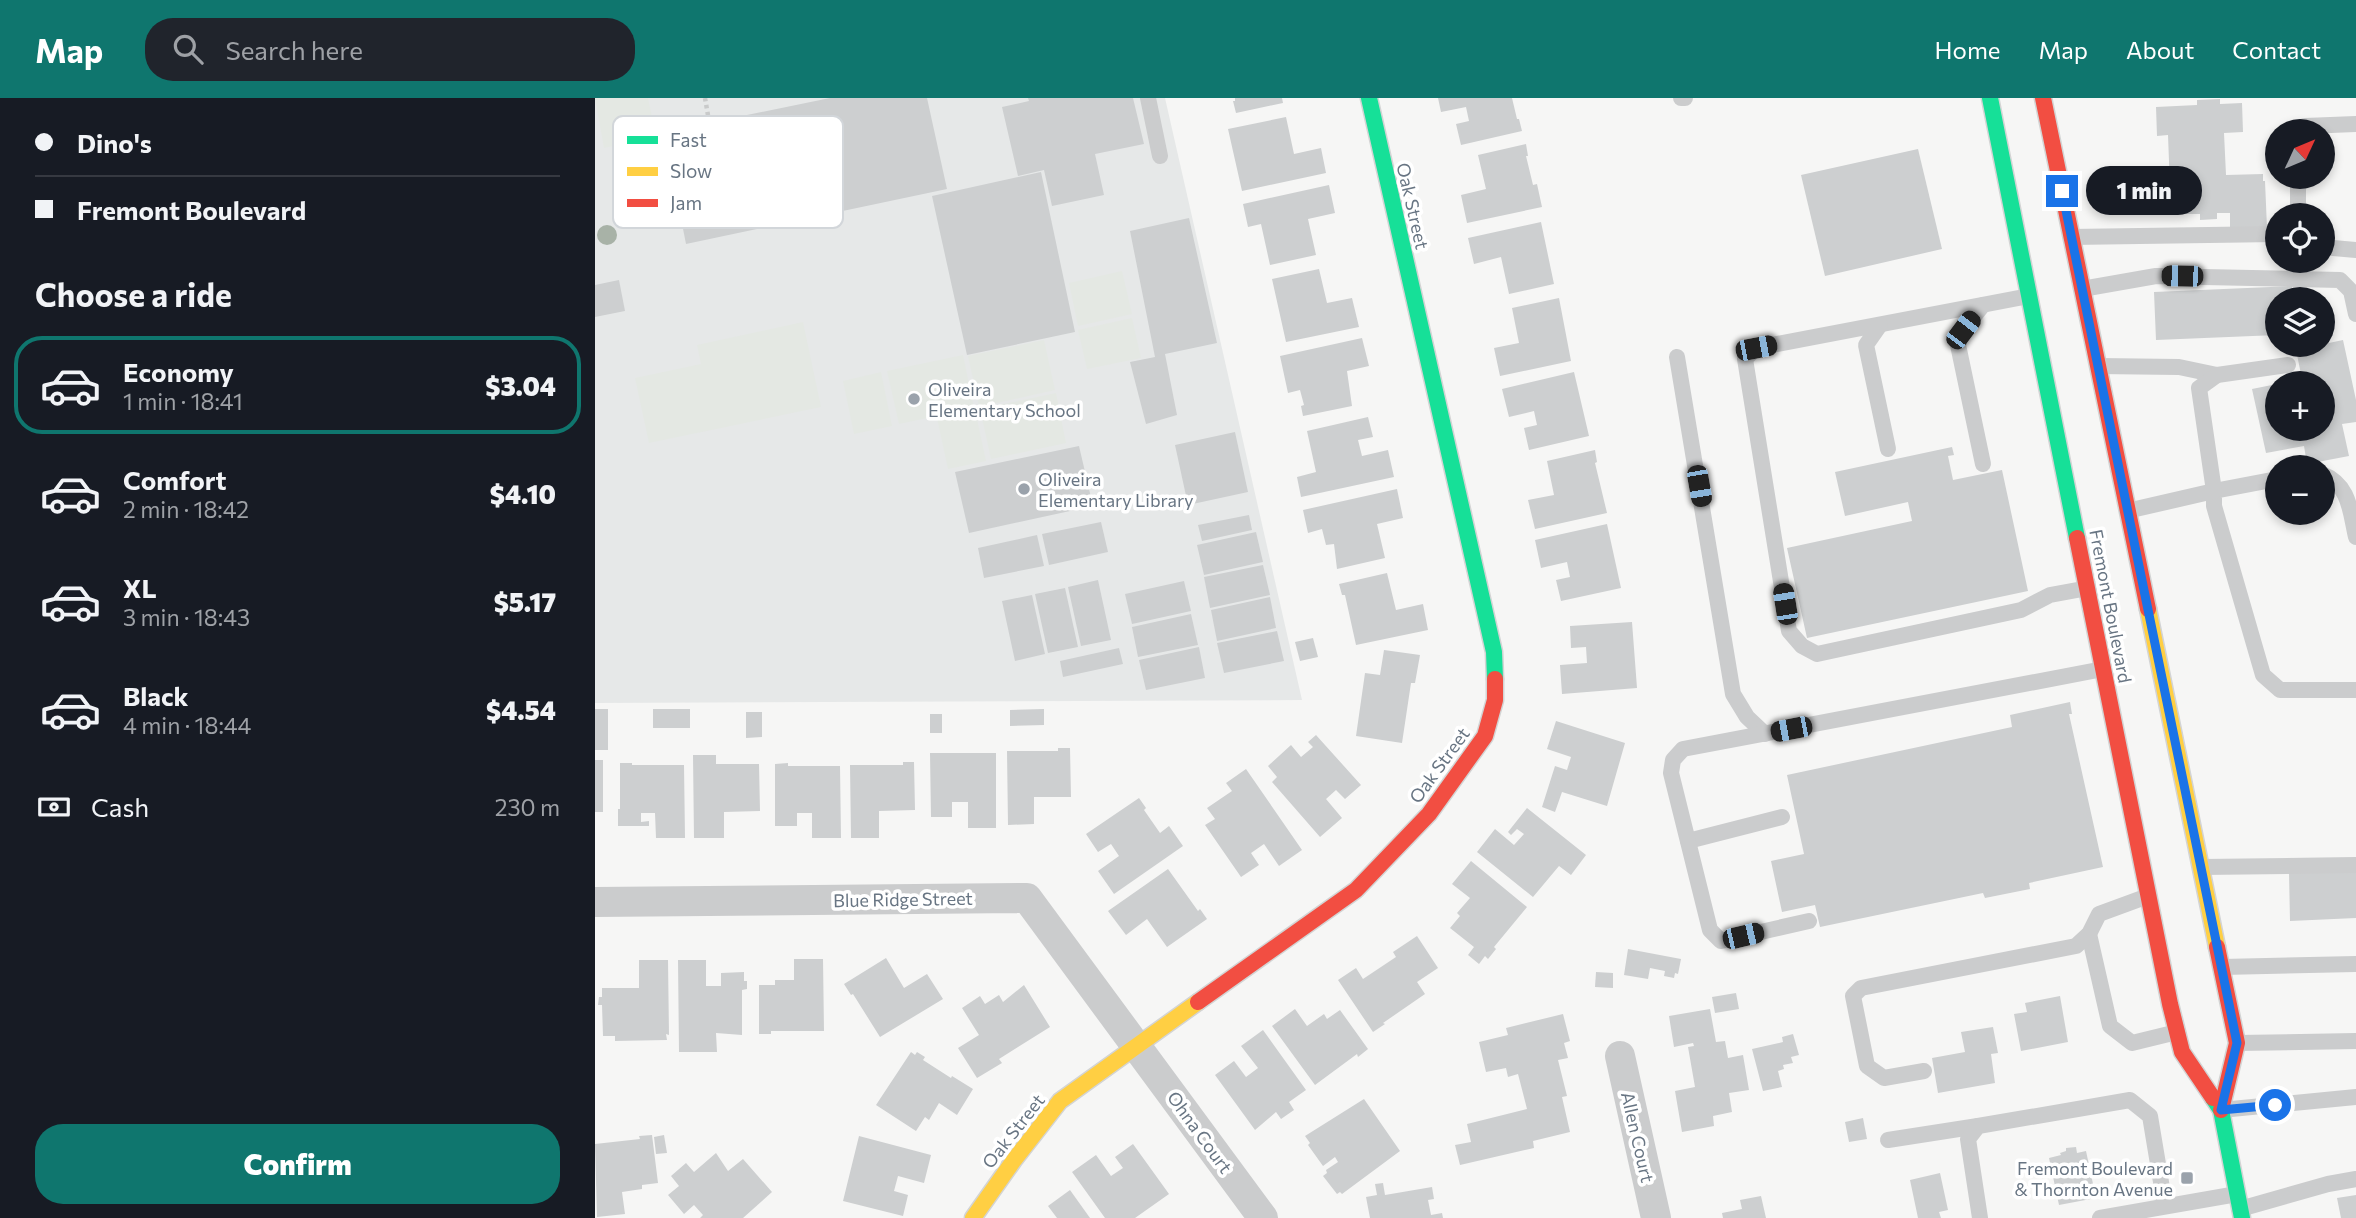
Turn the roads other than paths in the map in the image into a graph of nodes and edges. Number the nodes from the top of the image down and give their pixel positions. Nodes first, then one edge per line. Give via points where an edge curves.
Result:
1 (1148, 98) edge
2 (1369, 98) edge
3 (1990, 98) edge
4 (2043, 98) edge
5 (2356, 124) edge
6 (2335, 125) edge
7 (1160, 156) dead end
8 (2265, 234) edge
9 (2071, 237) junction
10 (2335, 248) edge
11 (2356, 250) edge
12 (2082, 289) junction
13 (2029, 296) junction
14 (1983, 304) junction
15 (2356, 314) edge
16 (1880, 325) junction
17 (1677, 357) dead end
18 (2288, 365) dead end
19 (2098, 366) junction
20 (2217, 375) junction
21 (1888, 449) dead end
22 (1983, 464) dead end
23 (2335, 480) edge
24 (2265, 481) edge
25 (2214, 491) junction
26 (2127, 510) junction
27 (2356, 537) edge
28 (2088, 588) junction
29 (2103, 669) junction
30 (2356, 690) edge
31 (1765, 734) junction
32 (1782, 817) dead end
33 (1688, 841) junction
34 (2356, 864) edge
35 (2202, 867) junction
36 (2148, 896) junction
37 (595, 902) edge
38 (1809, 921) dead end
39 (2089, 934) junction
40 (2356, 964) edge
41 (2220, 967) junction
42 (2177, 1032) junction
43 (2356, 1041) edge
44 (2237, 1043) junction
45 (1136, 1046) junction
46 (1620, 1056) dead end
47 (1924, 1071) dead end
48 (2356, 1097) edge
49 (2221, 1110) junction
50 (1979, 1126) junction
51 (1888, 1140) dead end
52 (2356, 1179) edge
53 (2165, 1206) junction
54 (2240, 1207) edge
55 (972, 1218) edge
56 (1263, 1218) edge
57 (1656, 1218) edge
58 (1980, 1218) edge
59 (2099, 1218) edge

1 - 7 lane
2 - 45 main road, Oak Street via 1494,652 1495,699 1485,736 1429,814 1356,890
3 - 13 main road, Fremont Boulevard
4 - 9 main road, Fremont Boulevard
5 - 6 lane
8 - 9 lane
9 - 12 main road, Fremont Boulevard
10 - 11 lane
12 - 15 lane via 2156,276 2340,280 2351,290
12 - 19 main road, Fremont Boulevard
13 - 14 lane
13 - 28 main road, Fremont Boulevard
14 - 16 lane
14 - 22 lane via 1963,330 1958,345
16 - 21 lane via 1866,345
16 - 28 lane via 1756,348 1745,359 1790,631 1801,646 1817,654 2021,610 2050,595
17 - 31 lane via 1734,694 1747,717
18 - 20 lane
19 - 20 lane via 2179,367
19 - 26 main road, Fremont Boulevard
20 - 25 lane via 2199,388
23 - 27 lane via 2347,496
24 - 25 lane
25 - 26 lane
25 - 30 lane via 2214,506 2263,675 2280,690
26 - 35 main road, Fremont Boulevard
28 - 29 main road, Fremont Boulevard
29 - 31 lane
29 - 36 main road, Fremont Boulevard
31 - 33 lane via 1683,750 1672,760 1671,773
32 - 33 lane
33 - 38 lane via 1710,930 1721,941
34 - 35 lane
35 - 41 main road, Fremont Boulevard
36 - 39 lane via 2099,914
36 - 42 main road, Fremont Boulevard
37 - 45 street, Blue Ridge Street via 1027,898
39 - 42 lane via 2110,1026 2132,1043
39 - 47 lane via 2076,946 1861,988 1853,996 1867,1066 1884,1078
40 - 41 lane
41 - 44 main road, Fremont Boulevard
42 - 49 main road, Fremont Boulevard via 2182,1052
43 - 44 lane
44 - 49 main road, Fremont Boulevard
45 - 55 main road, Oak Street via 1060,1101
45 - 56 street, Ohna Court
46 - 57 street, Allen Court
48 - 49 lane
49 - 54 main road, Fremont Boulevard
50 - 51 lane
50 - 53 lane via 2130,1100 2150,1115
50 - 58 lane via 1968,1139
52 - 54 lane
53 - 54 lane
53 - 59 lane

